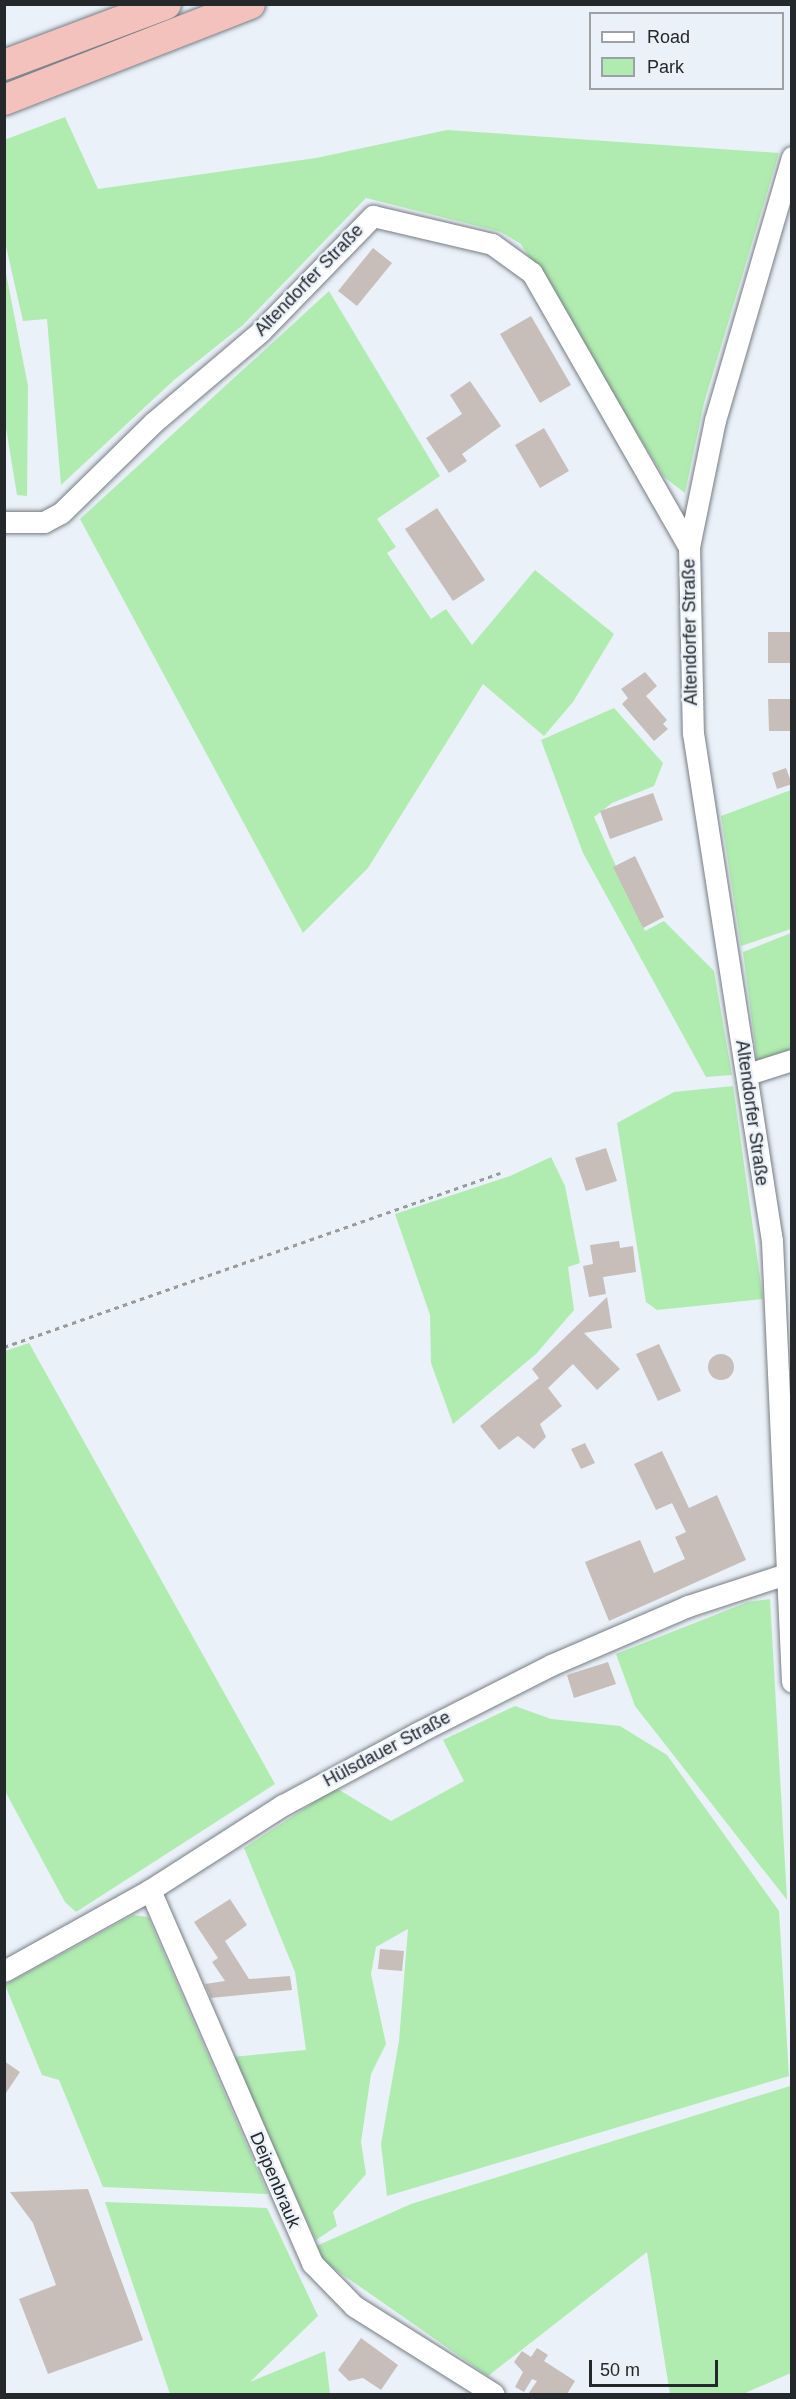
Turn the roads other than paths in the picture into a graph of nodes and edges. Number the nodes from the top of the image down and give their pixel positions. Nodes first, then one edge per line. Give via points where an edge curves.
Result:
1 (166, 4) edge
2 (249, 4) edge
3 (4, 65) edge
4 (4, 100) edge
5 (792, 157) edge
6 (4, 522) edge
7 (689, 547) junction
8 (792, 1060) edge
9 (748, 1074) junction
10 (790, 1573) edge
11 (792, 1682) edge
12 (150, 1890) junction
13 (4, 1971) edge
14 (494, 2394) edge

1 - 3 highway
2 - 4 highway
5 - 7 street, Altendorfer Straße via 715,420
6 - 7 street, Altendorfer Straße via 44,522 61,513 154,422 260,332 373,216 492,244 532,273
7 - 9 street, Altendorfer Straße via 693,733
8 - 9 street
9 - 10 street, Altendorfer Straße via 773,1263
10 - 11 street, Altendorfer Straße
10 - 12 street, Hülsdauer Straße via 688,1606 551,1665 302,1794
12 - 13 street, Hülsdauer Straße
12 - 14 street, Deipenbrauk via 312,2263 354,2306

